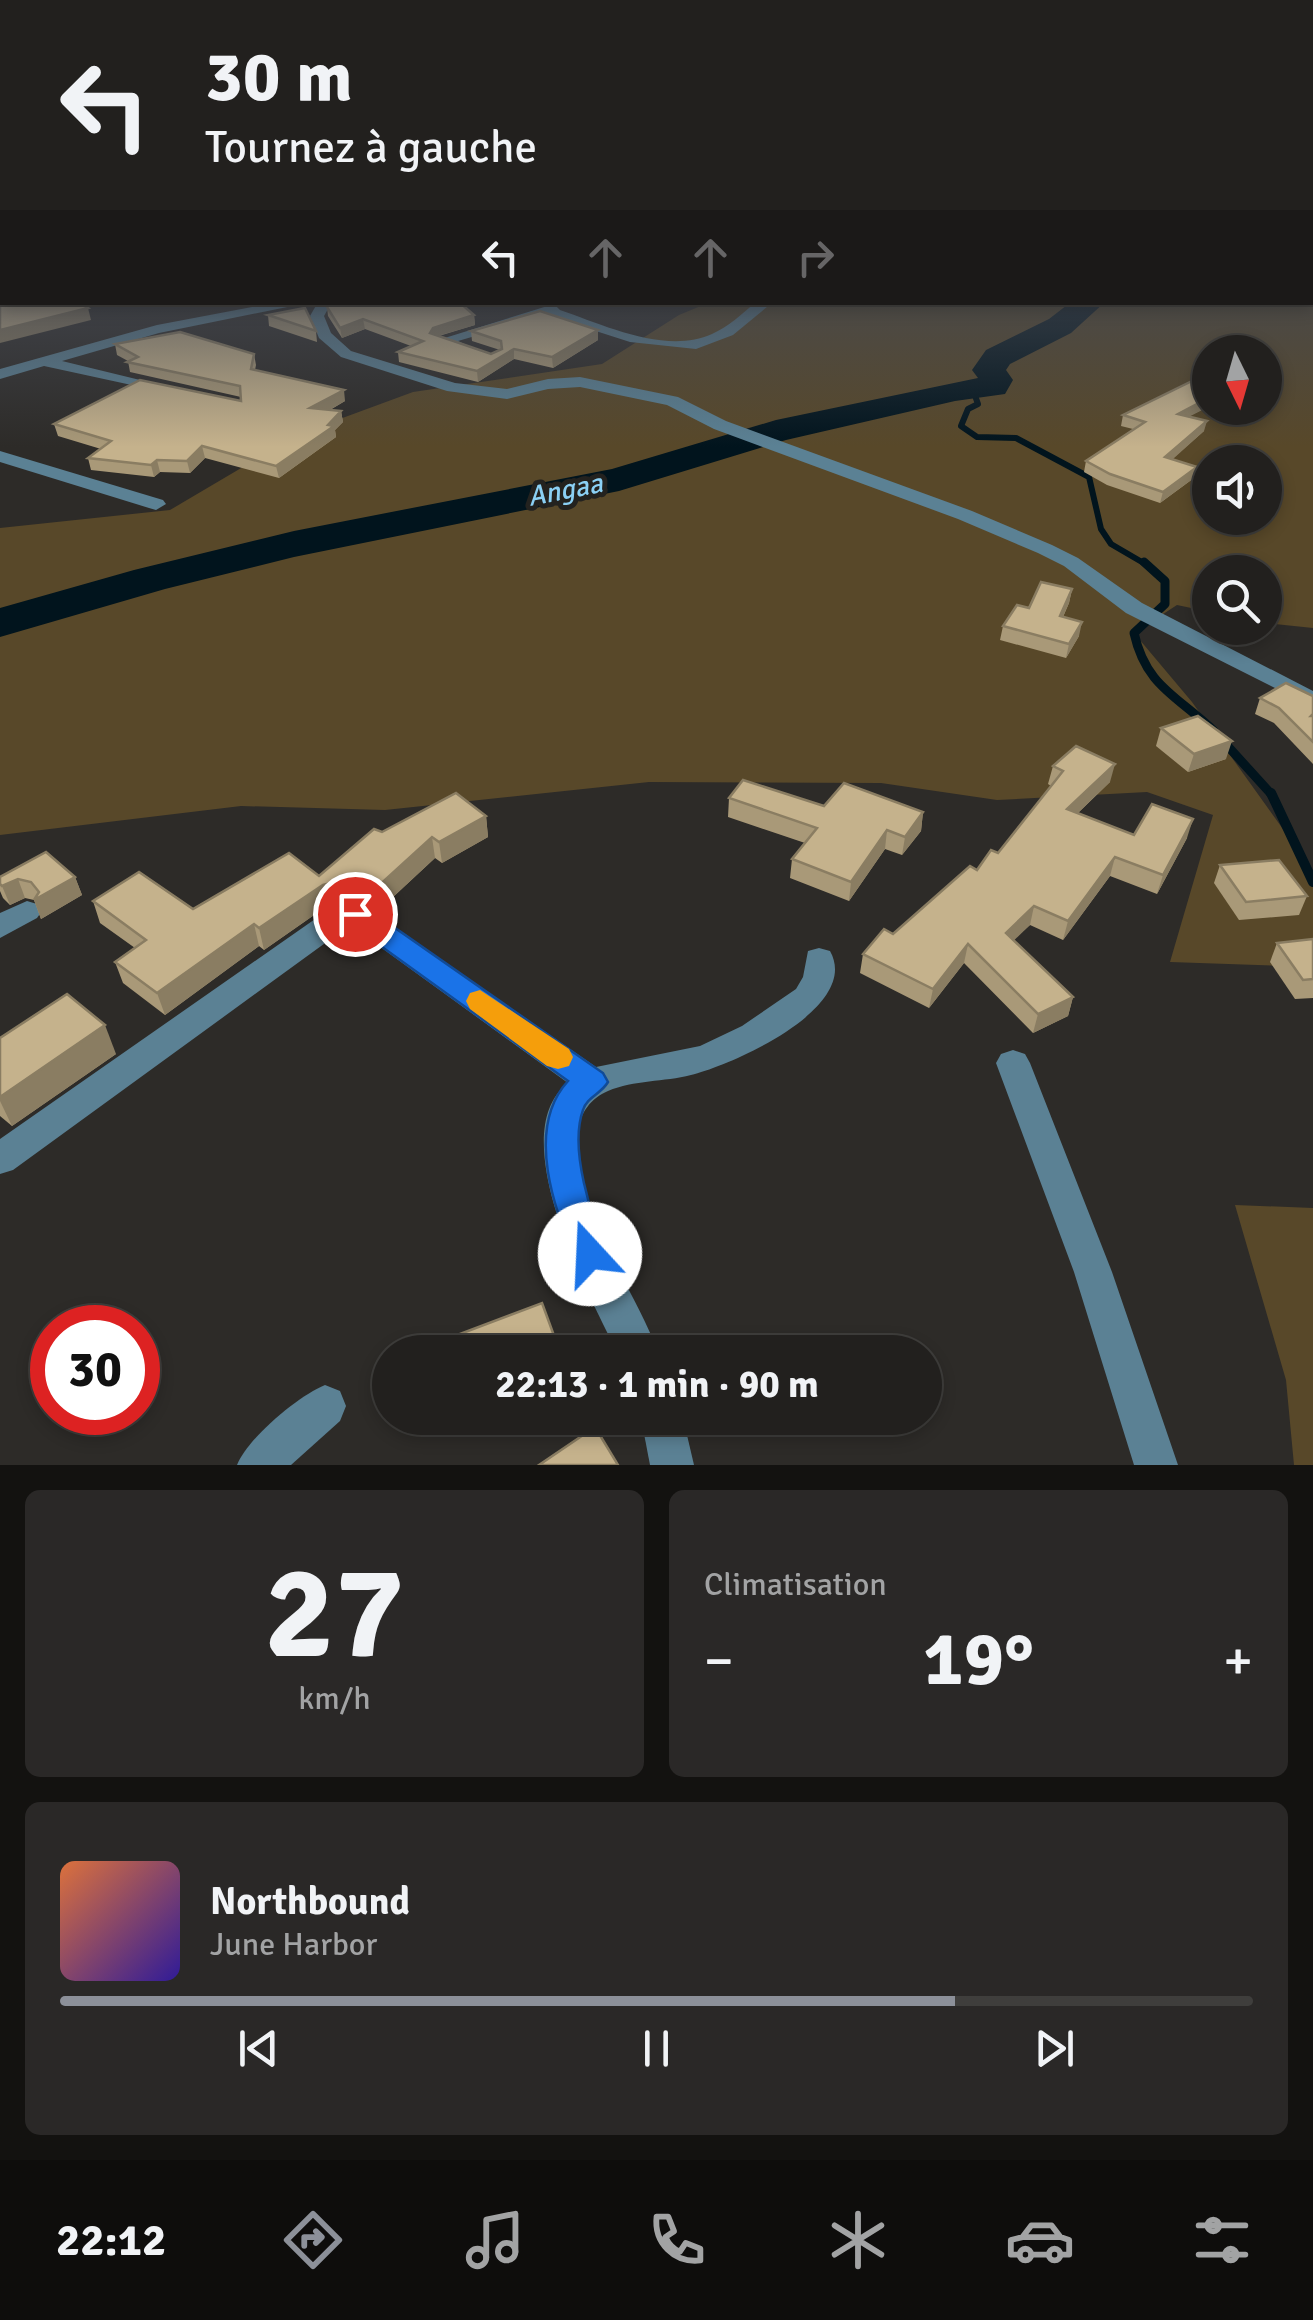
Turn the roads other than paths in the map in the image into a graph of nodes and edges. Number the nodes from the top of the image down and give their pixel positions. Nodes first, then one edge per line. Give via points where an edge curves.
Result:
1 (259, 310) edge
2 (320, 310) edge
3 (545, 310) edge
4 (547, 310) edge
5 (754, 310) edge
6 (493, 356) edge
7 (42, 361) junction
8 (0, 374) edge
9 (190, 395) edge
10 (0, 456) edge
11 (156, 504) dead end
12 (1313, 700) edge
13 (27, 911) dead end
14 (0, 927) edge
15 (819, 959) dead end
16 (1012, 1063) dead end
17 (592, 1082) junction
18 (0, 1159) edge
19 (630, 1335) edge
20 (325, 1406) dead end
21 (666, 1435) edge
22 (260, 1465) edge
23 (672, 1465) edge
24 (1156, 1465) edge

1 - 7 street via 157,329
2 - 12 street via 324,335 335,347 370,364 478,394 580,382 672,401 1045,549 1178,631
3 - 6 street via 443,341
4 - 5 street via 612,332 696,344 712,341
7 - 8 street
7 - 9 street
10 - 11 street
13 - 14 street
15 - 17 street via 821,974 809,997 761,1031 696,1061
16 - 24 street via 1094,1272
17 - 18 street via 355,914 338,917
17 - 19 street via 576,1092 560,1137 578,1227
20 - 22 street
21 - 23 street

